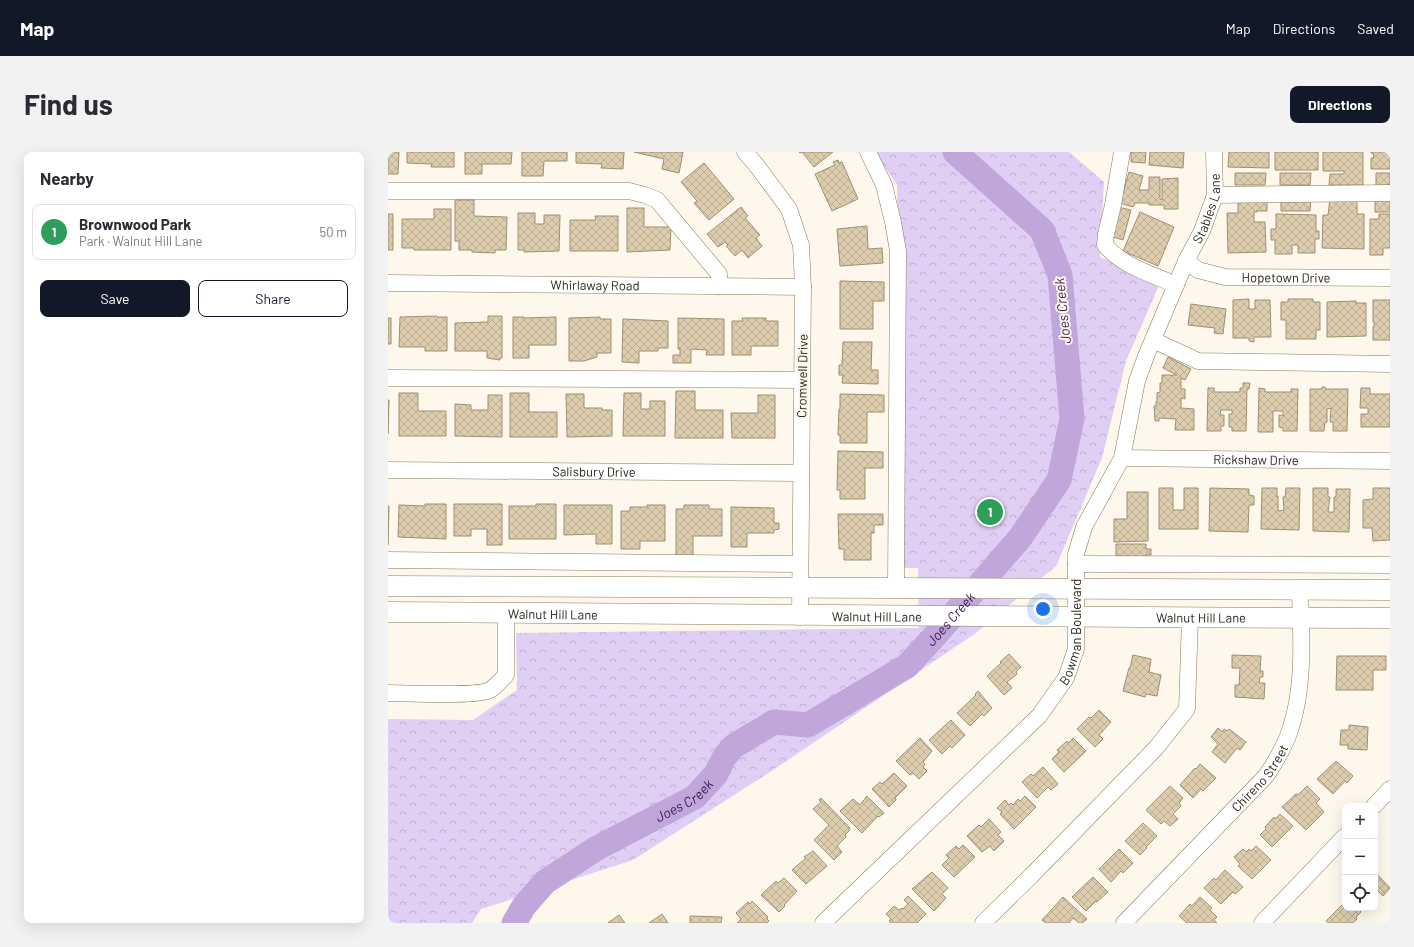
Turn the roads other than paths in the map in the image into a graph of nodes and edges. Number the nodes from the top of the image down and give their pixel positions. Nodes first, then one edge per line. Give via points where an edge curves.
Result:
1 (745, 152) edge
2 (868, 152) edge
3 (1122, 152) edge
4 (1214, 152) edge
5 (388, 191) edge
6 (1390, 193) edge
7 (1215, 195) junction
8 (1186, 261) junction
9 (1390, 278) edge
10 (388, 283) edge
11 (1176, 285) junction
12 (719, 286) junction
13 (803, 287) junction
14 (1153, 340) junction
15 (1390, 364) edge
16 (388, 378) edge
17 (802, 380) junction
18 (1122, 458) junction
19 (1390, 461) edge
20 (388, 470) edge
21 (801, 473) junction
22 (388, 560) edge
23 (800, 564) junction
24 (1076, 564) junction
25 (1390, 565) edge
26 (388, 586) edge
27 (506, 586) junction
28 (799, 587) junction
29 (905, 587) junction
30 (1075, 588) junction
31 (1300, 590) junction
32 (1390, 590) edge
33 (388, 612) edge
34 (506, 614) junction
35 (800, 617) junction
36 (1076, 617) junction
37 (1190, 617) junction
38 (1301, 618) junction
39 (1390, 618) edge
40 (388, 693) edge
41 (1390, 789) edge
42 (1377, 803) edge
43 (1342, 839) edge
44 (823, 923) edge
45 (983, 923) edge
46 (1124, 923) edge
47 (1262, 923) edge

1 - 13 street, Cromwell Drive via 789,209 801,245
2 - 29 street via 884,185 894,222 898,252
3 - 11 street via 1105,245 1122,261
4 - 7 street, Stables Lane
5 - 12 street via 629,192 645,195 657,200 719,274
6 - 7 street
7 - 8 street, Stables Lane via 1202,231
8 - 9 street, Hopetown Drive via 1198,270 1224,277
8 - 11 street, Bowman Boulevard
10 - 12 street, Whirlaway Road
11 - 14 street, Bowman Boulevard
12 - 13 street, Whirlaway Road
13 - 17 street, Cromwell Drive
14 - 15 street via 1198,361
14 - 18 street, Bowman Boulevard via 1137,381
16 - 17 street
17 - 21 street, Cromwell Drive
18 - 19 street, Rickshaw Drive
18 - 24 street, Bowman Boulevard via 1084,527 1076,554
20 - 21 street, Salisbury Drive
21 - 23 street, Cromwell Drive
22 - 23 street
23 - 28 street, Cromwell Drive
24 - 25 street
24 - 30 street, Bowman Boulevard
26 - 27 main road, Walnut Hill Lane
27 - 28 main road, Walnut Hill Lane
27 - 34 main road
28 - 29 main road, Walnut Hill Lane
28 - 35 street, Cromwell Drive
29 - 30 main road, Walnut Hill Lane
30 - 31 main road, Walnut Hill Lane
30 - 36 street, Bowman Boulevard
31 - 32 main road, Walnut Hill Lane
31 - 38 street, Chireno Street
33 - 34 main road, Walnut Hill Lane
34 - 35 main road, Walnut Hill Lane
34 - 40 street via 506,675 490,690 468,693
35 - 36 main road, Walnut Hill Lane
36 - 37 main road, Walnut Hill Lane
36 - 44 street, Bowman Boulevard via 1076,649 1066,678 1039,716
37 - 38 main road, Walnut Hill Lane
37 - 45 street via 1187,709 1156,748
38 - 39 main road, Walnut Hill Lane
38 - 46 street, Chireno Street via 1297,703 1291,728 1280,754 1266,776
41 - 42 street
43 - 47 street

